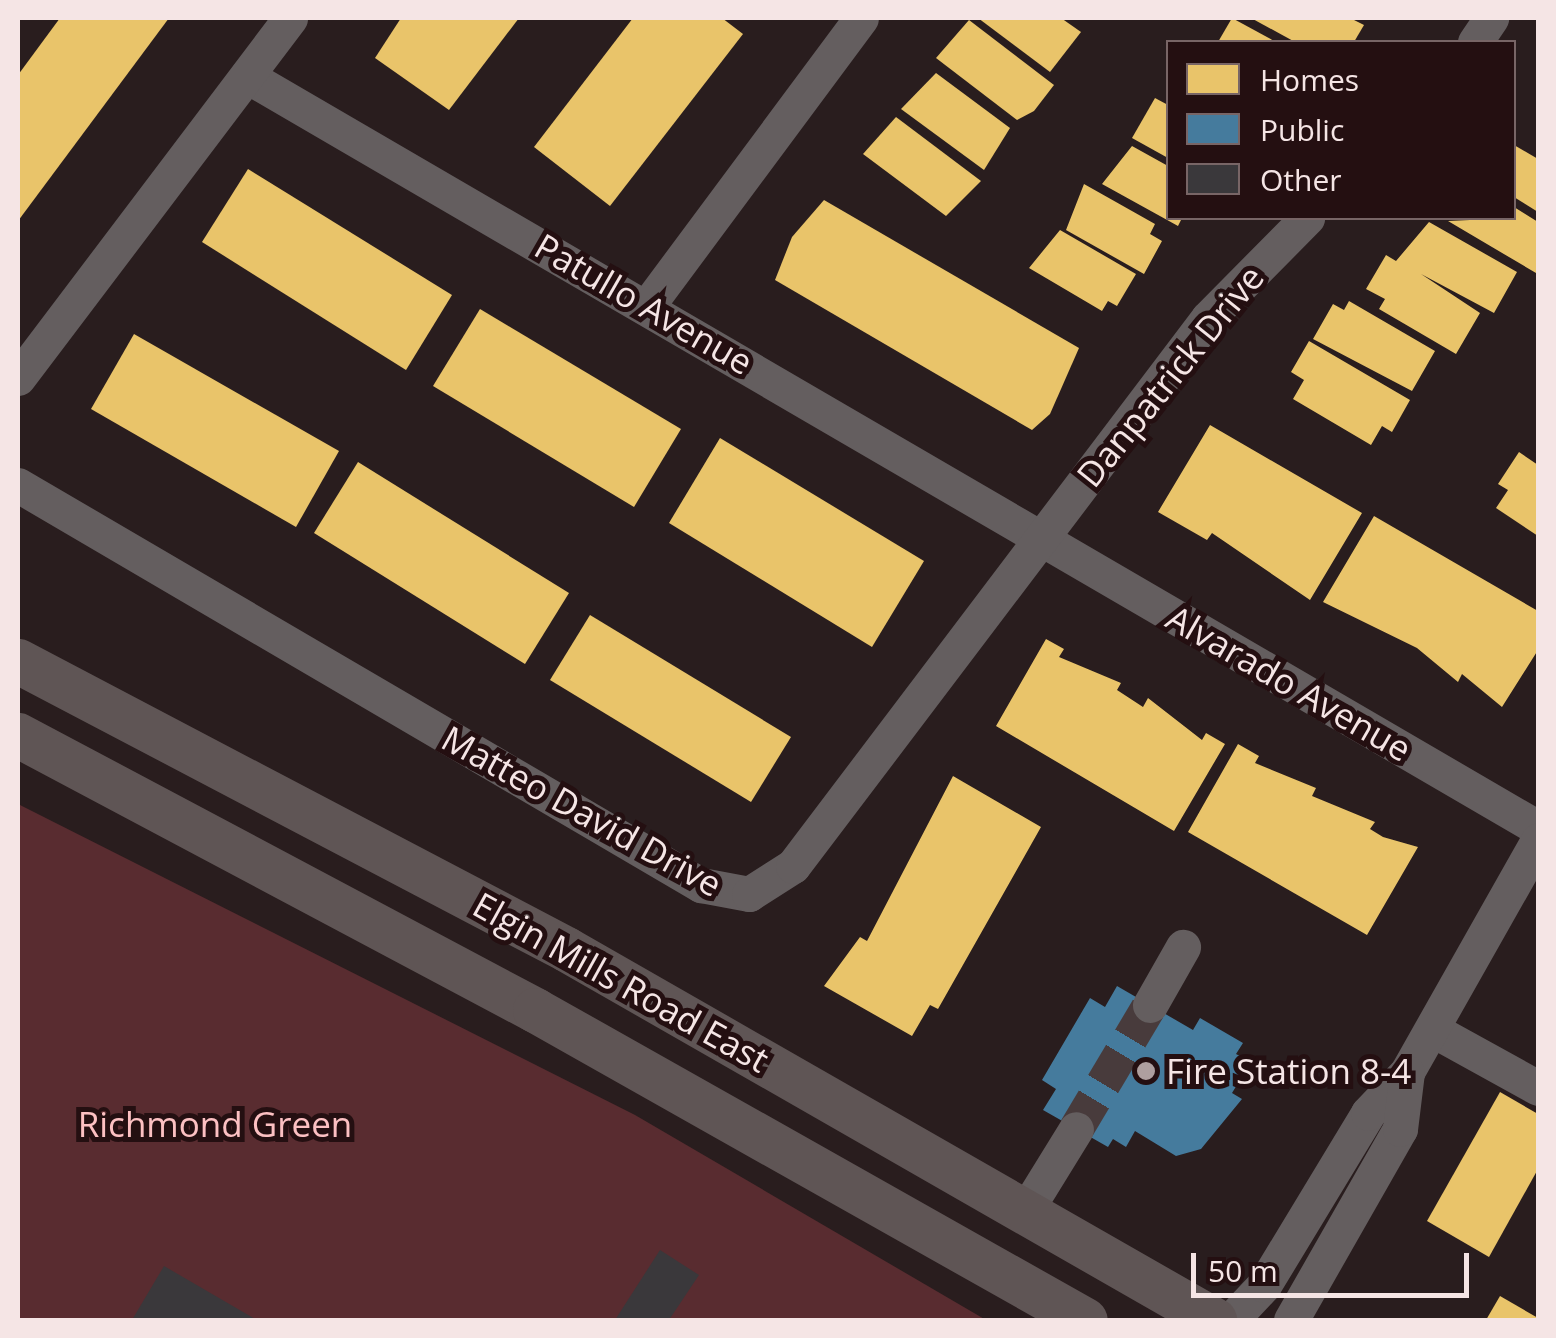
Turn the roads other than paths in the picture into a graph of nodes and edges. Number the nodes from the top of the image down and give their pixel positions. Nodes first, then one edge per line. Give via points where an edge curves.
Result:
1 (290, 18) edge
2 (861, 18) edge
3 (1492, 18) edge
4 (1476, 40) edge
5 (247, 76) junction
6 (1305, 220) edge
7 (648, 305) junction
8 (18, 378) edge
9 (18, 485) edge
10 (1038, 538) junction
11 (18, 662) edge
12 (18, 736) edge
13 (1538, 828) edge
14 (1538, 840) edge
15 (1183, 947) dead end
16 (1150, 1005) tunnel mouth
17 (1434, 1030) junction
18 (1406, 1072) junction
19 (1538, 1088) edge
20 (1076, 1129) tunnel mouth
21 (1026, 1210) junction
22 (1085, 1320) edge
23 (1214, 1320) edge
24 (1231, 1320) edge
25 (1291, 1320) edge

1 - 5 street
2 - 7 street
3 - 4 street
5 - 7 street, Patullo Avenue
5 - 8 street
6 - 10 street, Danpatrick Drive via 1208,318
7 - 10 street, Patullo Avenue
9 - 10 street, Matteo David Drive via 726,896 767,887 794,866
10 - 13 street, Alvarado Avenue
11 - 21 main road, Elgin Mills Road East via 566,949
12 - 22 main road, Elgin Mills Road East via 518,1001
14 - 17 street
15 - 16 street
17 - 18 street
17 - 19 street
18 - 24 street via 1368,1114 1264,1285
18 - 25 street via 1400,1130
20 - 21 street
21 - 23 main road, Elgin Mills Road East

